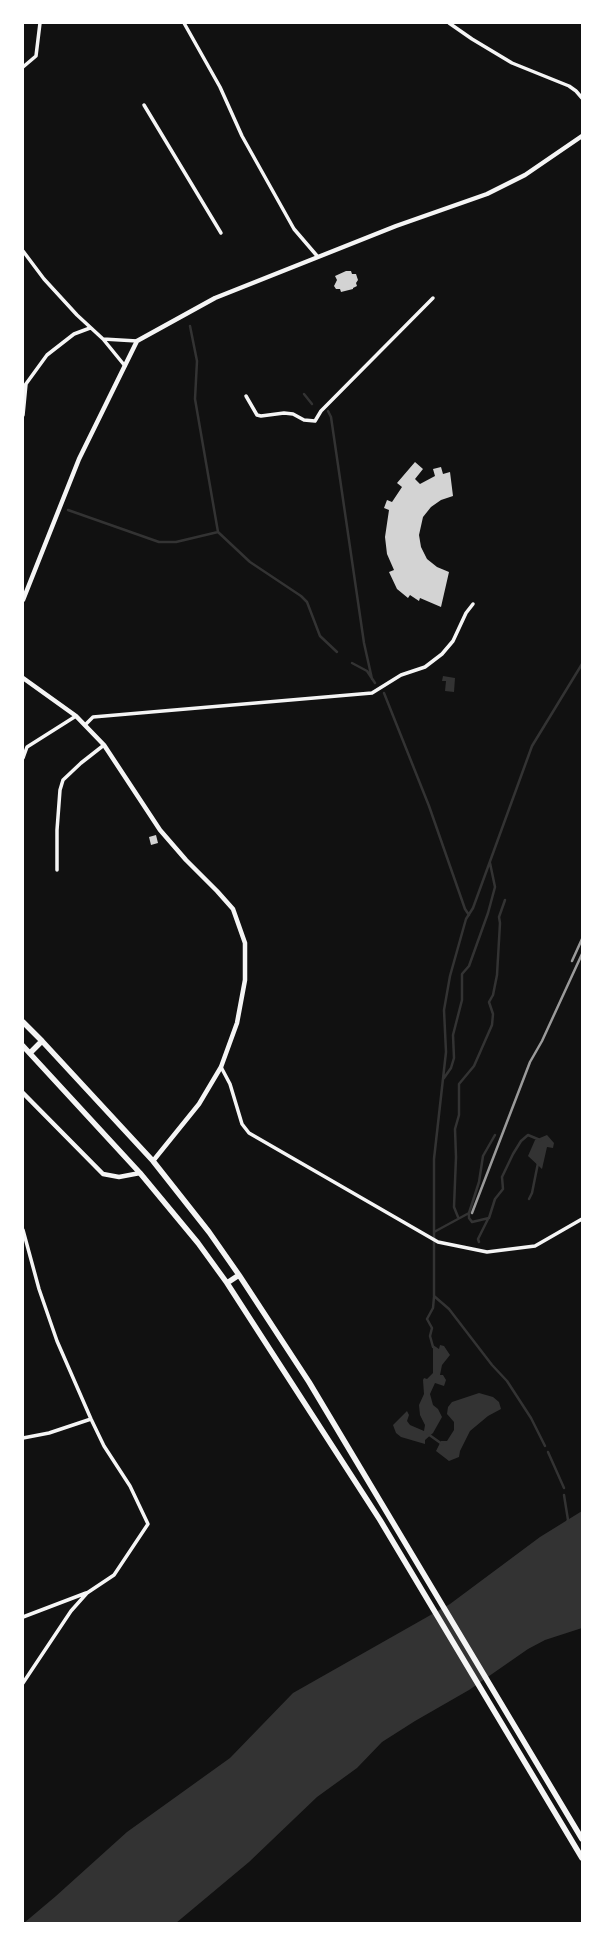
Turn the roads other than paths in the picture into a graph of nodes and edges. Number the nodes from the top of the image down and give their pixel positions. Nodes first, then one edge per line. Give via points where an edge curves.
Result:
1 (40, 23) edge
2 (184, 23) edge
3 (449, 23) edge
4 (23, 67) edge
5 (582, 98) edge
6 (144, 105) dead end
7 (582, 136) edge
8 (220, 233) dead end
9 (23, 251) edge
10 (318, 257) junction
11 (433, 298) dead end
12 (90, 328) junction
13 (103, 339) junction
14 (137, 341) junction
15 (125, 366) junction
16 (26, 384) junction
17 (23, 388) edge
18 (246, 396) dead end
19 (23, 415) edge
20 (23, 600) edge
21 (473, 604) dead end
22 (23, 678) edge
23 (76, 716) junction
24 (85, 724) junction
25 (104, 745) junction
26 (23, 758) edge
27 (57, 870) dead end
28 (23, 1022) edge
29 (42, 1041) junction
30 (23, 1046) edge
31 (30, 1053) junction
32 (221, 1067) junction
33 (23, 1092) edge
34 (153, 1161) junction
35 (140, 1173) junction
36 (582, 1219) edge
37 (23, 1230) edge
38 (239, 1275) junction
39 (227, 1283) junction
40 (91, 1419) junction
41 (23, 1438) edge
42 (87, 1593) junction
43 (23, 1617) edge
44 (23, 1683) edge
45 (582, 1839) edge
46 (582, 1858) edge

1 - 4 street via 36,56
2 - 10 street via 220,87 242,136 294,229
3 - 5 street via 512,63 568,86
6 - 8 street
7 - 10 street via 525,175 487,194
9 - 12 street via 44,279
10 - 14 street via 215,298
11 - 18 street via 314,421 284,413 257,415
12 - 13 street
12 - 16 street via 74,334 56,346
13 - 14 street
13 - 15 street
14 - 15 street
15 - 20 street via 79,459
16 - 17 street
16 - 19 street
21 - 24 street via 453,641 442,654 425,667 397,677 372,693 93,717
22 - 23 street
23 - 24 street
23 - 26 street via 27,747
24 - 25 street
25 - 27 street via 63,780 57,830
25 - 32 street via 160,830 233,909 241,927 245,943 245,980 237,1022
28 - 29 main road
29 - 31 main road
29 - 34 main road
30 - 31 main road
31 - 35 main road
32 - 34 street via 199,1104
32 - 36 street via 230,1084 242,1124 249,1133 438,1242 487,1252 535,1246
33 - 35 street via 103,1174 119,1177
34 - 38 main road
35 - 39 main road via 198,1243
37 - 40 street via 57,1341
38 - 39 main road
38 - 45 main road via 309,1382
39 - 46 main road via 380,1520
40 - 41 street via 49,1433
40 - 42 street via 104,1446 130,1486 148,1524 114,1575
42 - 43 street
42 - 44 street via 71,1610

